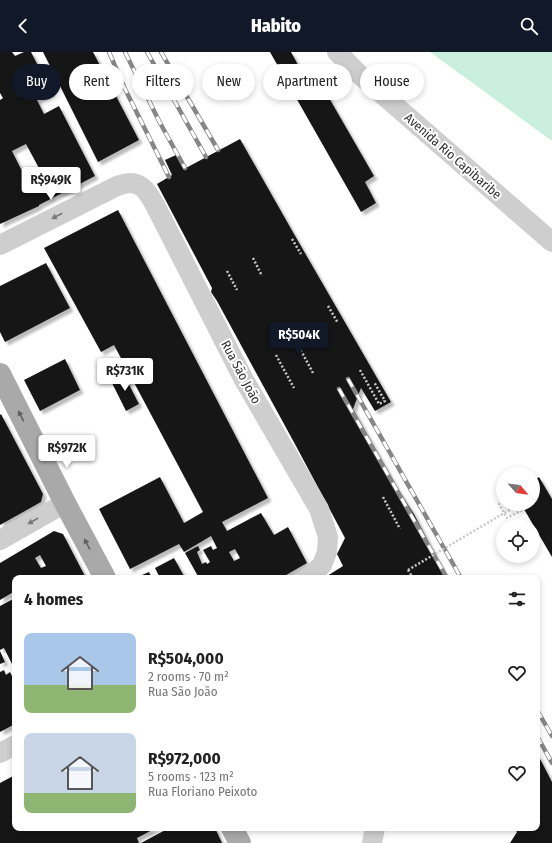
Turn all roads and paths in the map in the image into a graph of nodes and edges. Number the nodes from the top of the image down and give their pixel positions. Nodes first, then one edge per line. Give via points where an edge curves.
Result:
1 (337, 52) edge
2 (292, 239) dead end
3 (552, 242) edge
4 (0, 245) edge
5 (301, 254) dead end
6 (253, 258) dead end
7 (227, 272) dead end
8 (262, 276) dead end
9 (237, 290) dead end
10 (328, 306) dead end
11 (338, 323) dead end
12 (297, 343) dead end
13 (276, 355) dead end
14 (360, 370) dead end
15 (313, 373) dead end
16 (0, 374) edge
17 (374, 382) dead end
18 (294, 388) dead end
19 (383, 496) dead end
20 (65, 503) junction
21 (503, 511) edge
22 (505, 511) edge
23 (520, 511) edge
24 (400, 529) dead end
25 (0, 540) edge
26 (103, 575) edge
27 (310, 575) edge
28 (411, 575) edge
29 (12, 747) edge
30 (0, 753) edge
31 (234, 831) edge
32 (374, 831) edge
33 (240, 843) edge
34 (372, 843) edge

1 - 3 street, Avenida Rio Capibaribe via 360,75
2 - 5 path
27 -> 4 street, Rua São João via 322,565 327,552 328,537 319,508 243,378 146,189 130,183 117,186
6 - 8 path
7 - 9 path
10 - 11 path
12 - 15 path
13 - 18 path
14 - 17 path via 379,404 385,401
20 -> 16 main road
19 - 24 path
20 -> 25 street
26 -> 20 main road
21 - 23 path via 507,518
22 - 28 path, bridge via 408,570
29 - 30 street
31 - 33 main road
32 - 34 street

